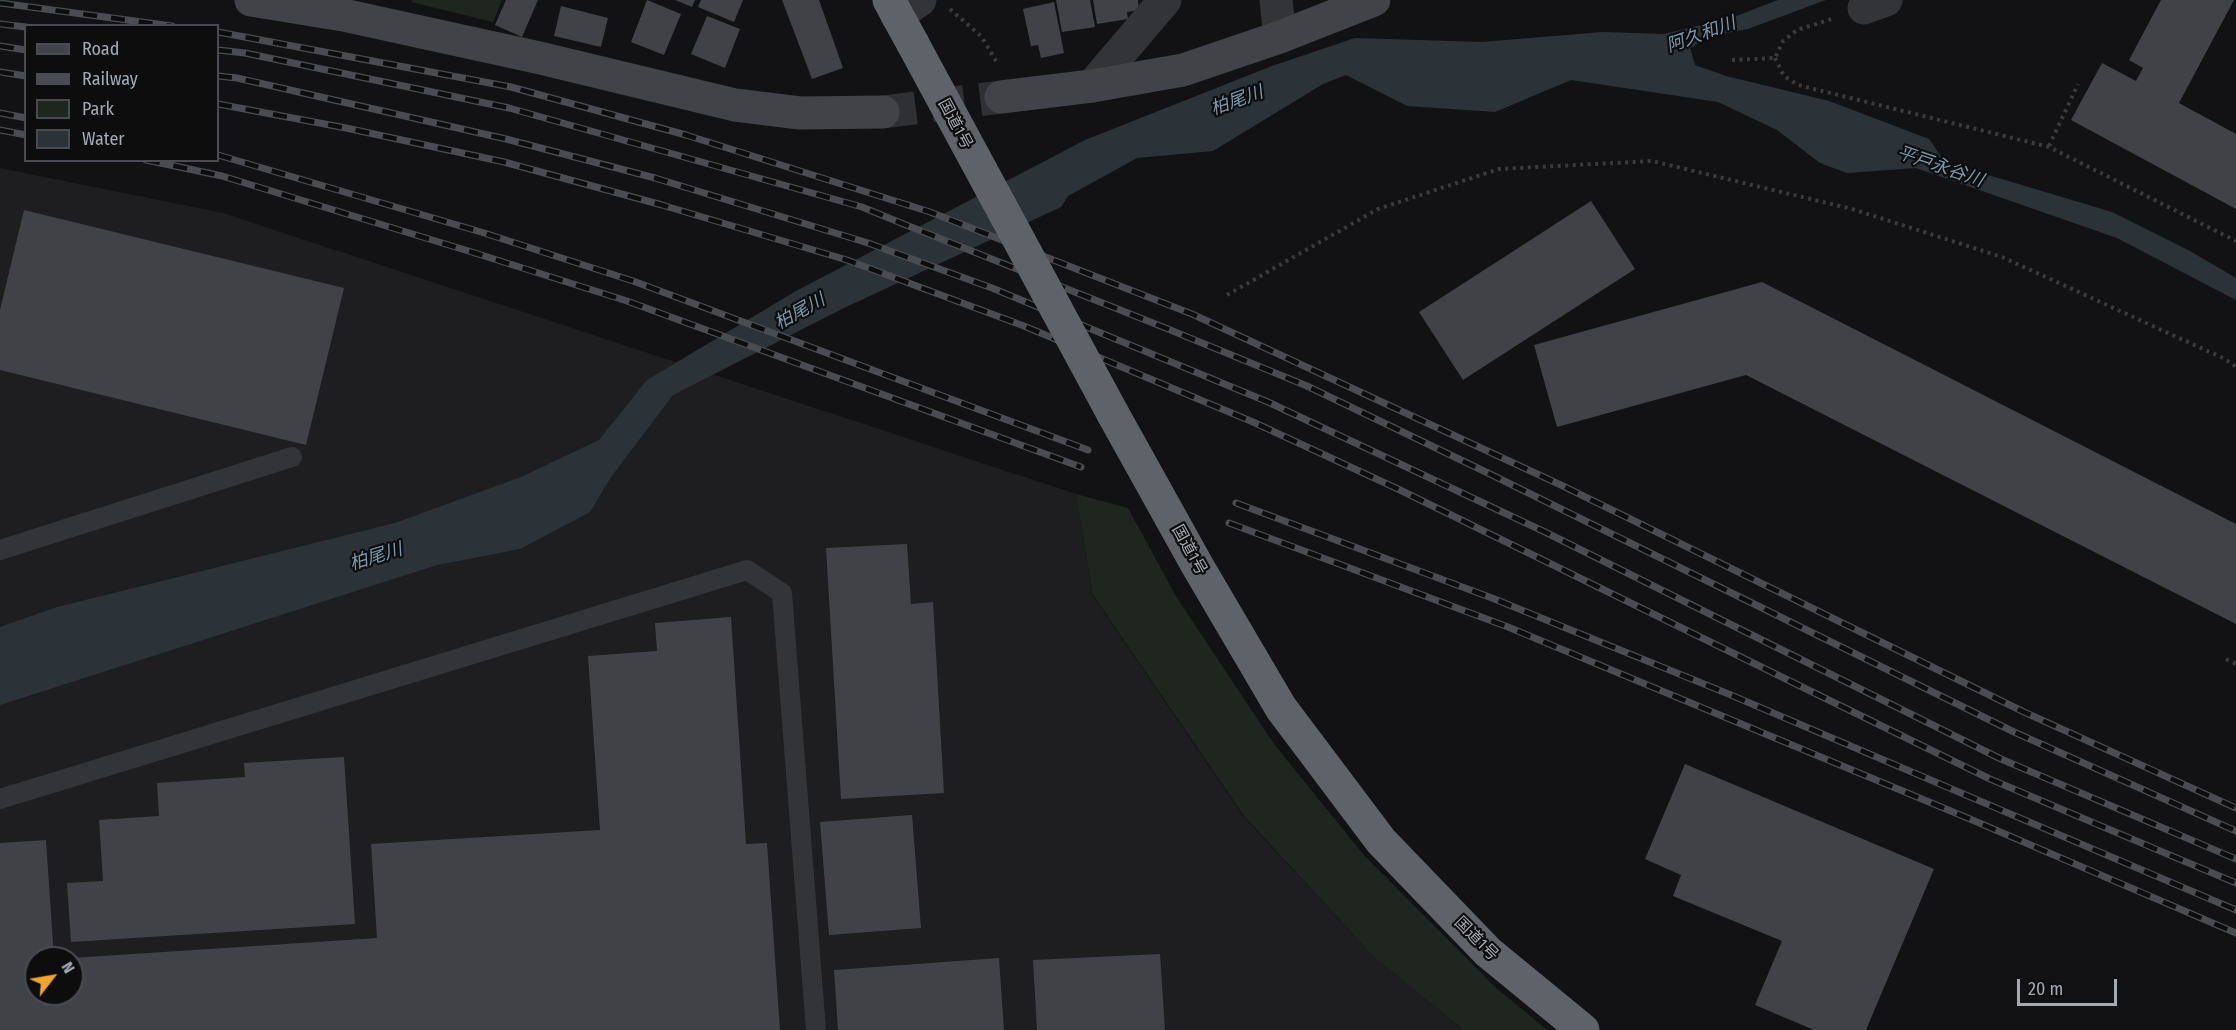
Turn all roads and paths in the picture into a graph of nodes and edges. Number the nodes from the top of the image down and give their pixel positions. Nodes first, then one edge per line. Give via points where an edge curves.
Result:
1 (251, 0) edge
2 (1165, 0) edge
3 (1276, 0) edge
4 (1374, 0) edge
5 (338, 8) edge
6 (913, 13) edge
7 (1797, 30) dead end
8 (1280, 37) junction
9 (1775, 58) junction
10 (1732, 60) dead end
11 (1001, 82) joint
12 (2078, 84) dead end
13 (1092, 86) junction
14 (883, 112) tunnel mouth
15 (2049, 147) junction
16 (2236, 241) edge
17 (1227, 295) dead end
18 (2236, 367) edge
19 (292, 457) dead end
20 (0, 550) edge
21 (2226, 659) dead end
22 (2236, 664) edge
23 (0, 799) edge
24 (816, 1030) edge
25 (1583, 1030) edge

1 - 5 street
2 - 13 street
3 - 8 street
4 - 8 street
5 - 14 street via 735,105 800,113
6 - 11 path via 981,36
6 - 25 highway, 国道1号, bridge via 1113,414 1281,708 1381,841 1488,952
7 - 9 path via 1783,41
8 - 13 street via 1184,70
9 - 10 path
9 - 15 path via 1784,76 1798,85
11 - 13 street
12 - 15 path
15 - 16 path
17 - 18 path via 1378,209 1499,169 1652,161 1852,209 2002,257
19 - 20 lane
21 - 22 path
23 - 24 lane via 747,570 782,592

